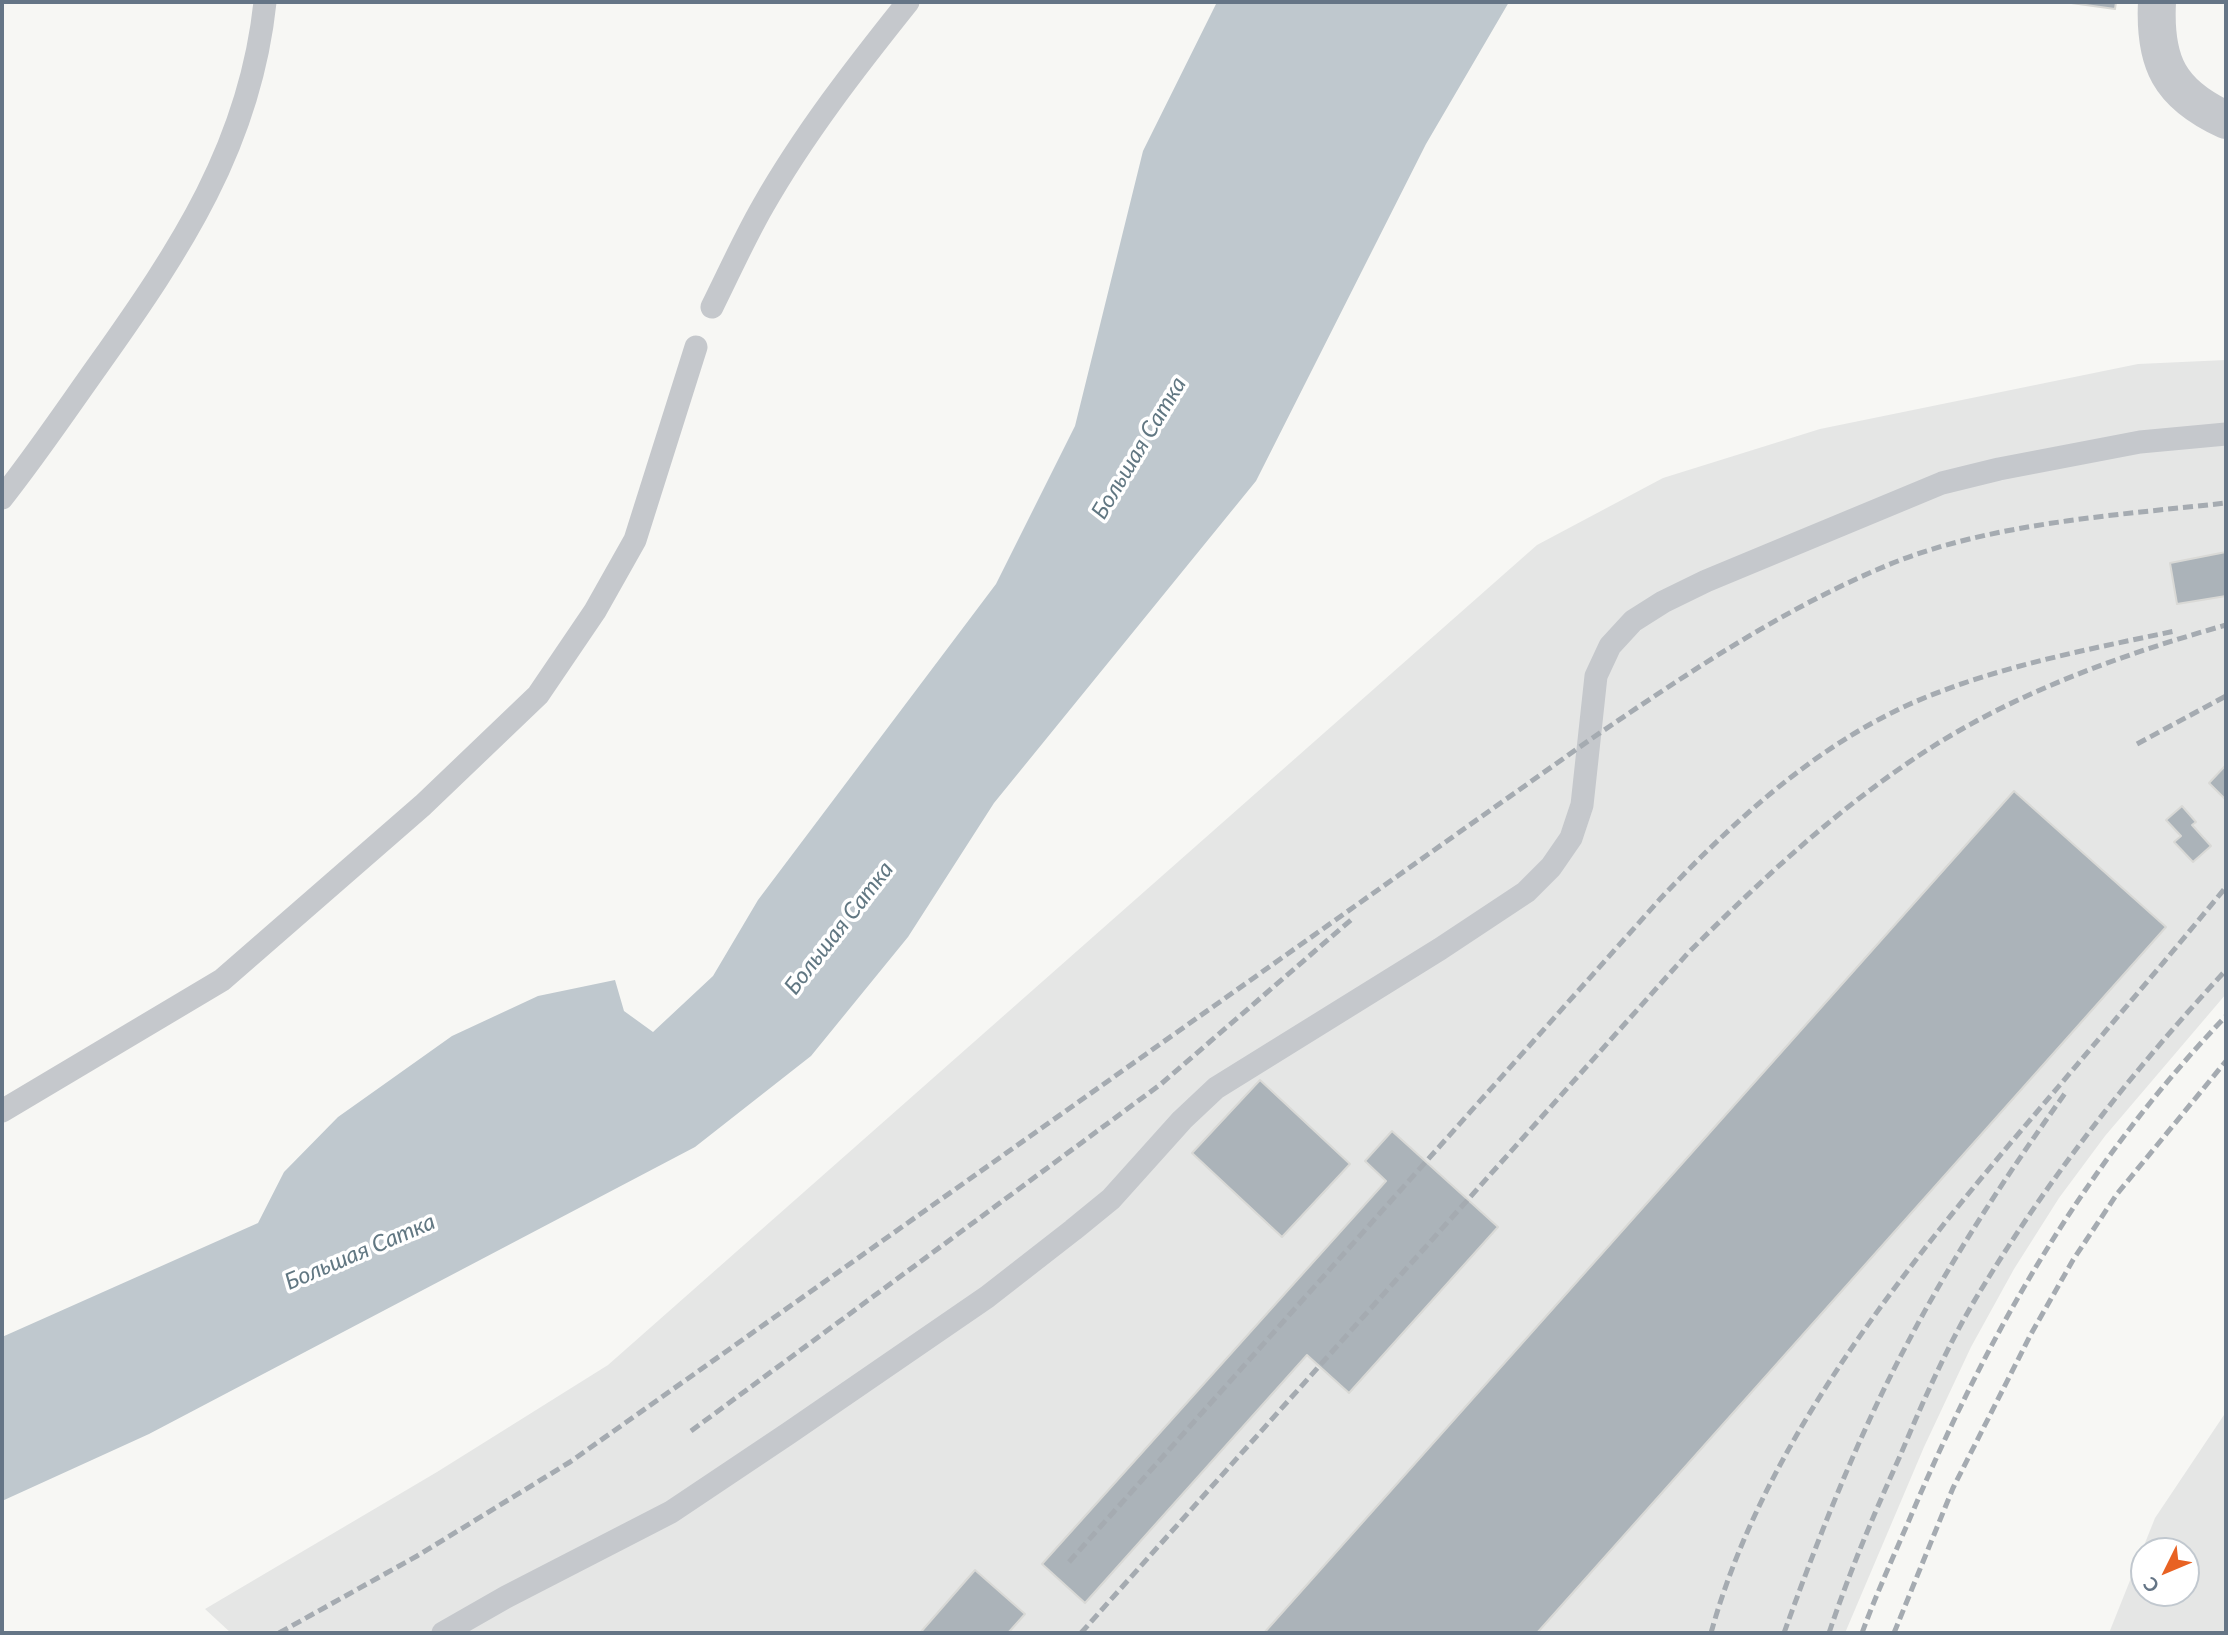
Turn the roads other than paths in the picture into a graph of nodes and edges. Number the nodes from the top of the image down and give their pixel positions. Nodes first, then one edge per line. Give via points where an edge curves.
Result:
1 (265, 2) edge
2 (908, 2) edge
3 (2157, 2) edge
4 (2226, 120) edge
5 (712, 307) dead end
6 (696, 347) dead end
7 (2226, 434) edge
8 (2, 498) edge
9 (2, 1111) edge
10 (443, 1633) edge

1 - 8 lane via 259,52 224,163 179,248
2 - 5 lane via 801,145
3 - 4 street via 2155,33 2160,59 2179,89
6 - 9 lane via 635,540 595,611 538,695 423,805 222,980
7 - 10 lane via 2140,442 1942,484 1706,581 1633,621 1610,646 1596,676 1582,805 1571,838 1526,892 1216,1088 1111,1199 1073,1230 987,1297 800,1426 671,1512

